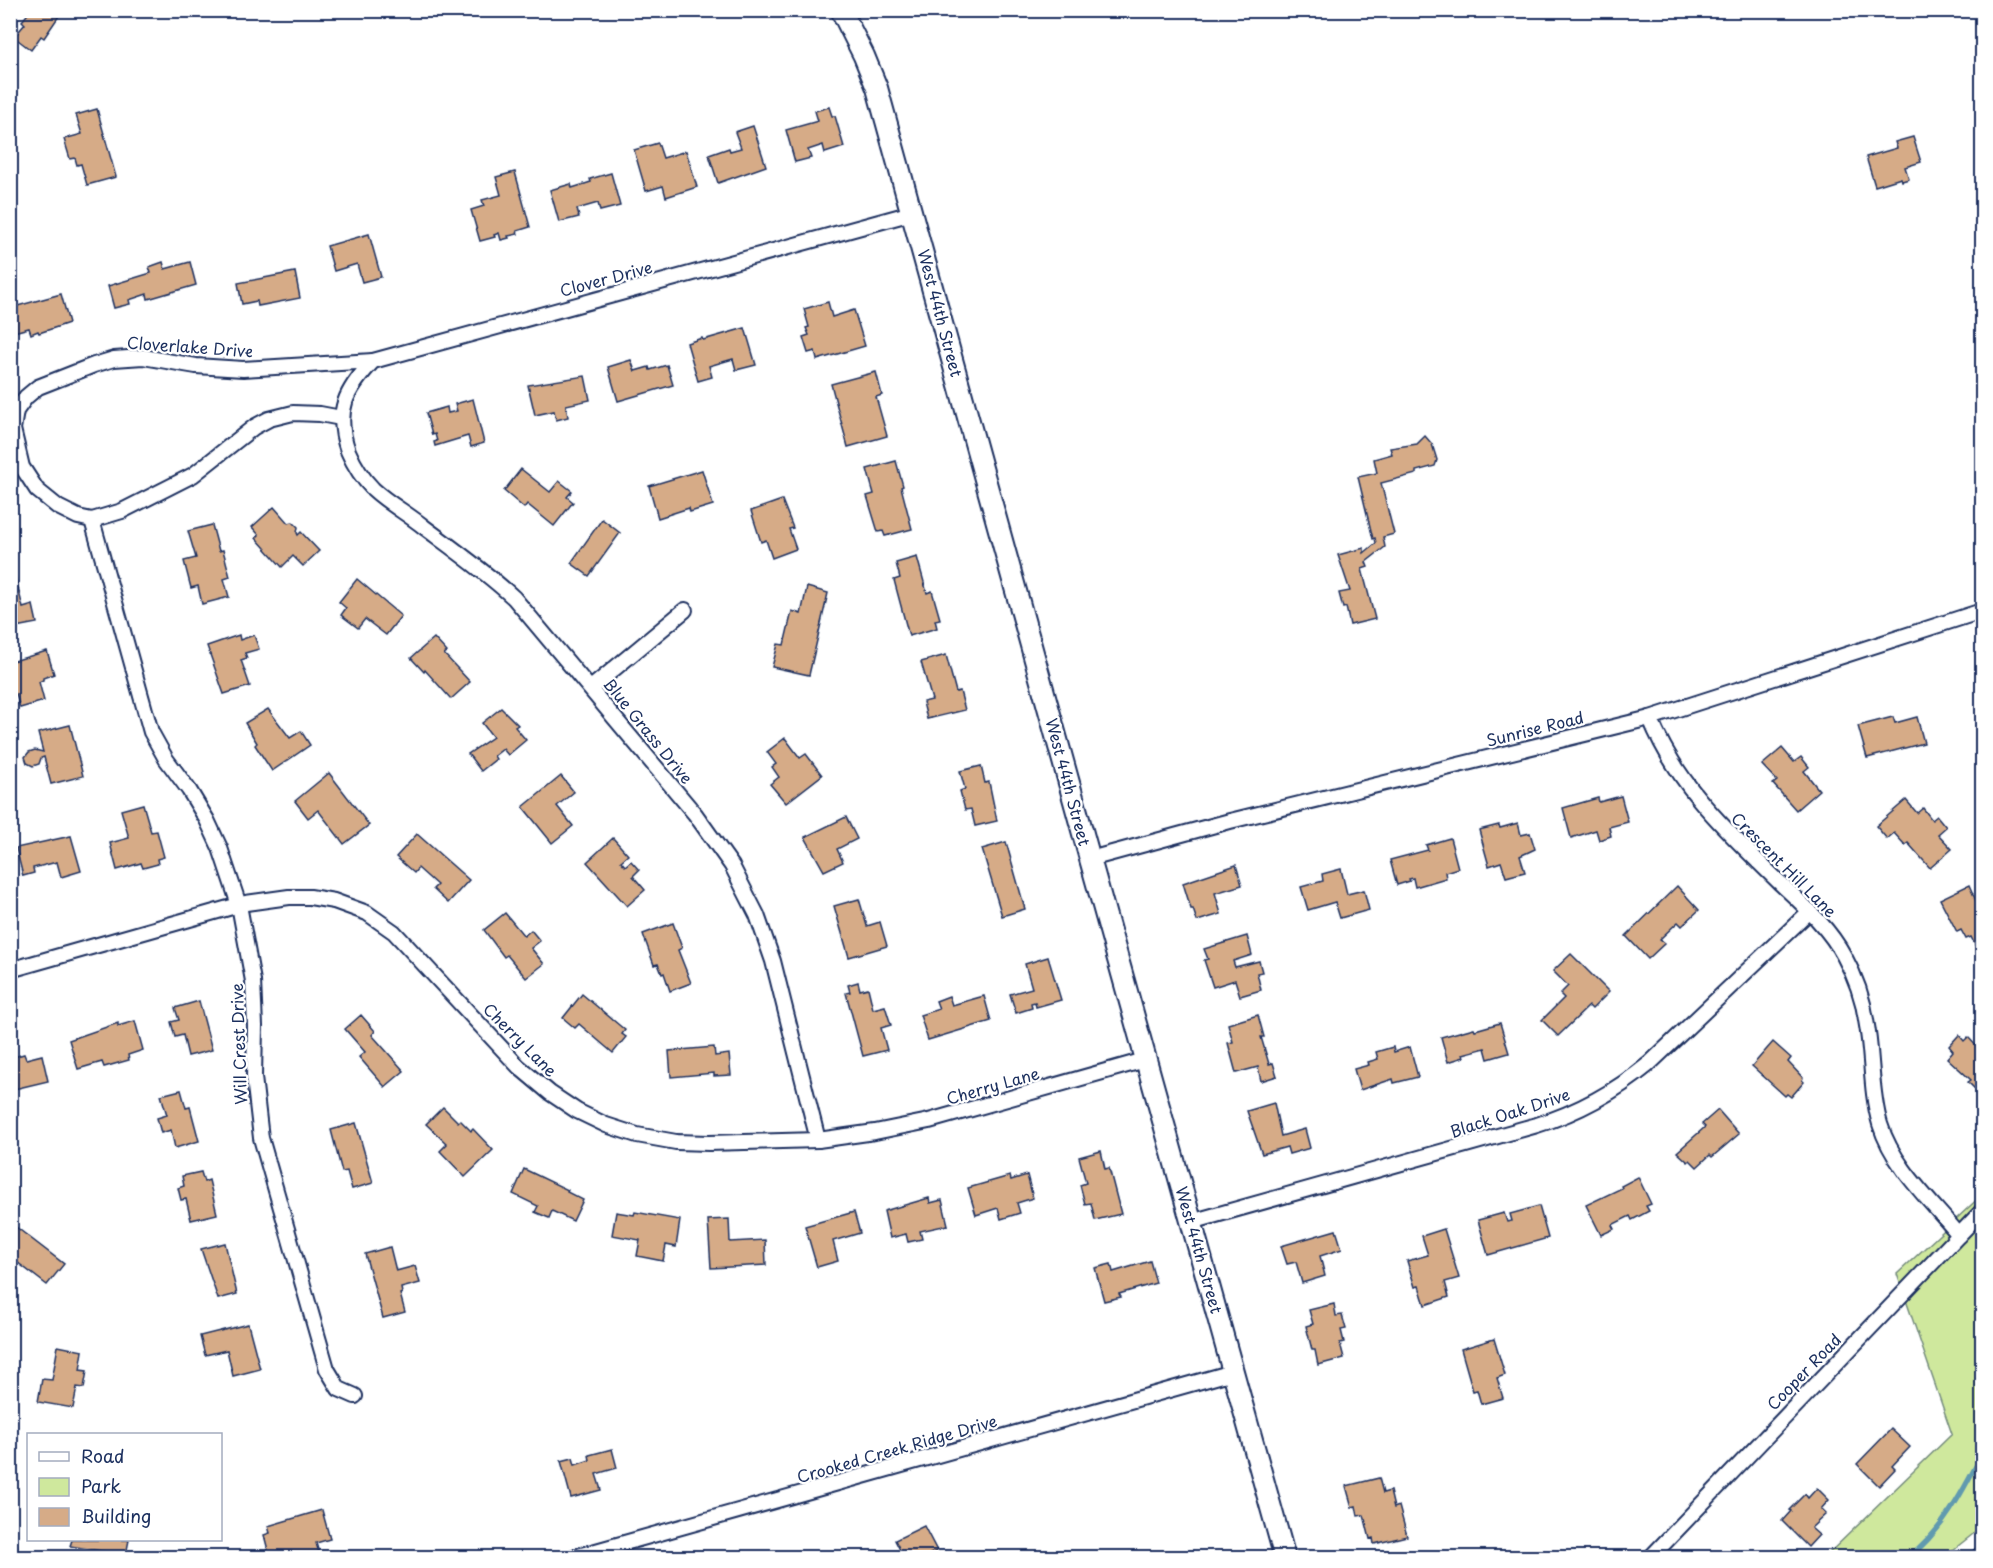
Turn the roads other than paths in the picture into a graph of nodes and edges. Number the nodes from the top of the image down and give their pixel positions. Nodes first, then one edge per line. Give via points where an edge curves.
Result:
1 (841, 10) edge
2 (912, 213) junction
3 (373, 361) junction
4 (341, 418) junction
5 (92, 520) junction
6 (685, 610) dead end
7 (1983, 611) edge
8 (591, 688) junction
9 (1650, 718) junction
10 (1089, 859) junction
11 (238, 905) junction
12 (1810, 911) junction
13 (10, 970) edge
14 (1145, 1060) junction
15 (818, 1140) junction
16 (1983, 1211) edge
17 (1191, 1222) junction
18 (1959, 1234) junction
19 (1233, 1372) junction
20 (355, 1396) dead end
21 (1983, 1554) edge
22 (571, 1557) edge
23 (1285, 1557) edge
24 (1650, 1557) edge
25 (1977, 1557) edge

1 - 2 street, West 44th Street via 873,78
2 - 3 street, Clover Drive
2 - 10 street, West 44th Street
3 - 4 street via 347,396
3 - 5 street, Cloverlake Drive via 243,369 130,357 105,361 38,387 20,405 13,420 22,467 37,490 58,507
4 - 5 street via 293,413 269,419 193,476 122,511
4 - 8 street, Blue Grass Drive via 344,439 356,469 372,488 490,575 535,620
5 - 11 street, Will Crest Drive via 151,732 207,820
6 - 8 street
7 - 9 street, Sunrise Road
8 - 15 street, Blue Grass Drive via 714,839 747,894 773,961
9 - 10 street, Sunrise Road via 1230,820
9 - 12 street, Crescent Hill Lane via 1682,777 1712,816
10 - 14 street, West 44th Street
11 - 13 street, Cherry Lane
11 - 15 street, Cherry Lane via 279,897 310,897 343,903 373,917 400,937 537,1084 606,1125 652,1138 685,1142
11 - 20 street, Will Crest Drive via 253,981 254,1077 261,1138 327,1369 339,1389
12 - 17 street, Black Oak Drive via 1648,1064 1588,1105 1537,1125
12 - 18 street, Crescent Hill Lane via 1840,950 1858,988 1866,1020 1875,1103 1887,1141 1908,1176
14 - 15 street, Cherry Lane via 929,1121
14 - 17 street, West 44th Street
16 - 18 street, Cooper Road
17 - 19 street, West 44th Street
18 - 24 street, Cooper Road
19 - 22 street, Crooked Creek Ridge Drive
19 - 23 street, West 44th Street
21 - 25 street

